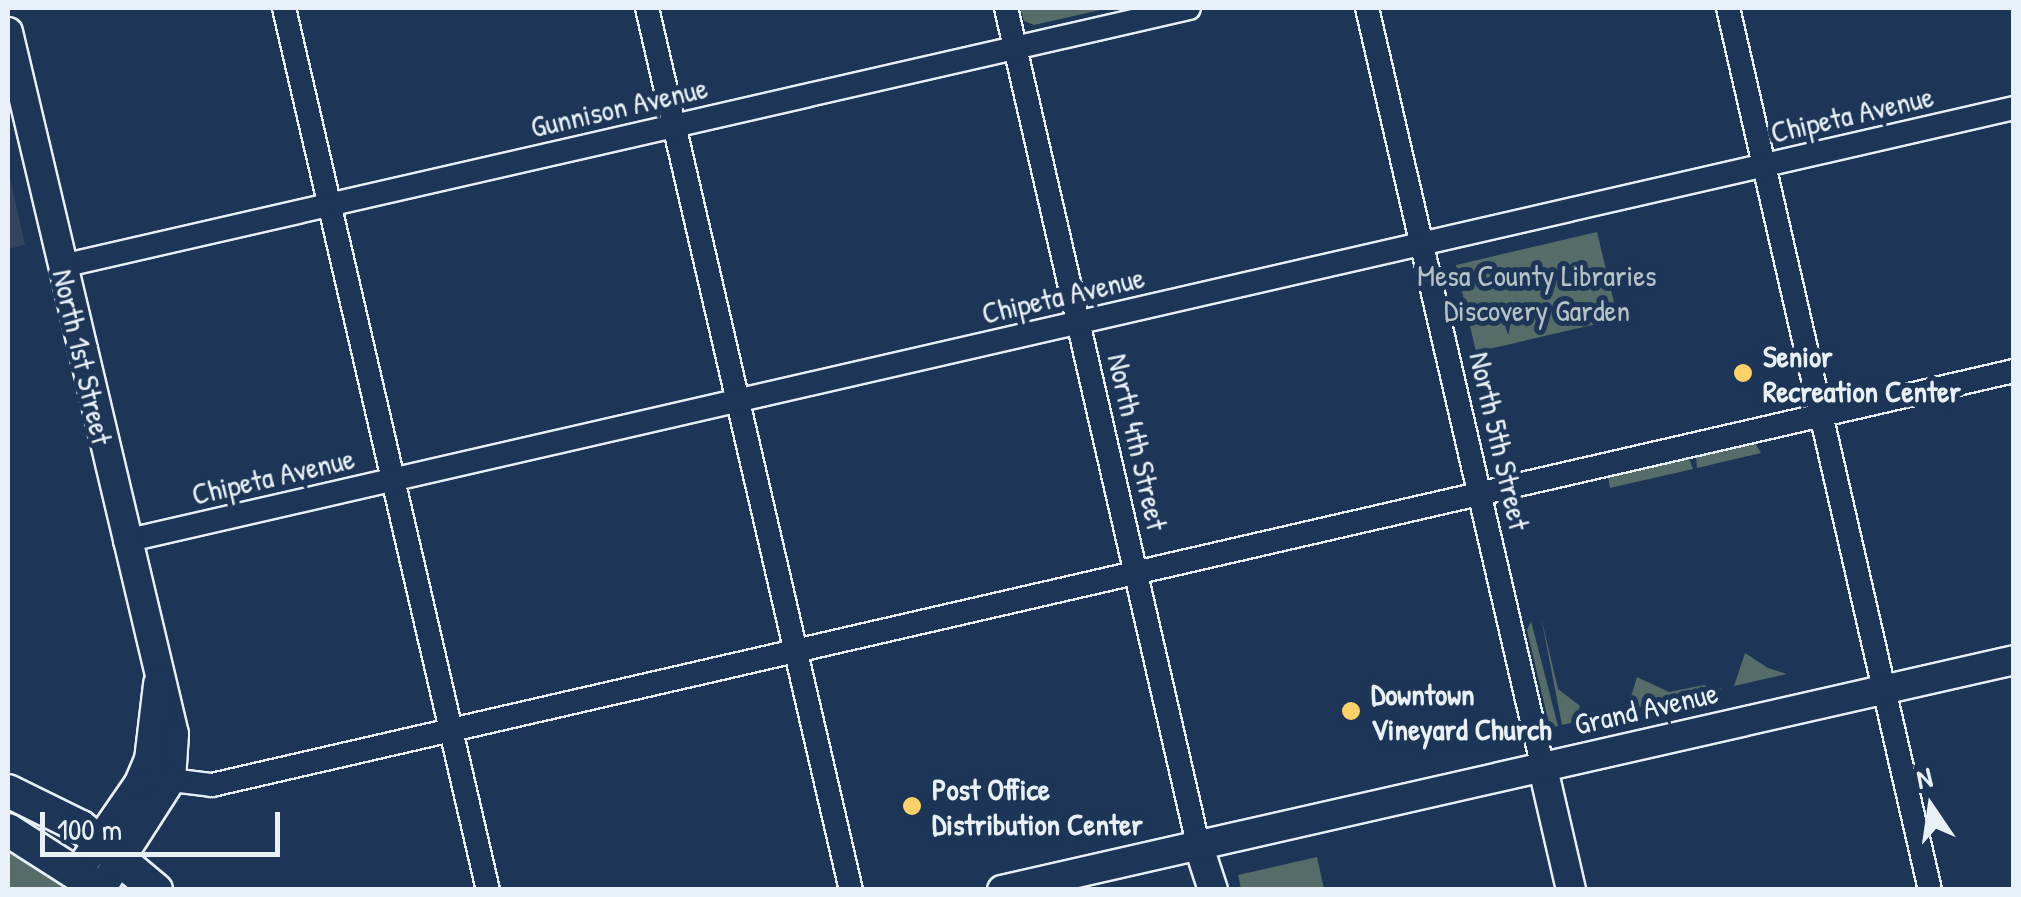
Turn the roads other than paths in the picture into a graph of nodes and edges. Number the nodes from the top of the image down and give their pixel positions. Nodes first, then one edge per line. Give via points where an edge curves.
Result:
1 (284, 8) edge
2 (647, 8) edge
3 (1006, 8) edge
4 (1189, 8) edge
5 (1366, 8) edge
6 (1728, 8) edge
7 (8, 32) edge
8 (1015, 48) junction
9 (2014, 108) edge
10 (674, 126) junction
11 (1764, 165) junction
12 (330, 204) junction
13 (1422, 244) junction
14 (62, 266) junction
15 (1078, 322) junction
16 (2014, 370) edge
17 (738, 400) junction
18 (1821, 415) junction
19 (394, 480) junction
20 (1479, 494) junction
21 (125, 541) junction
22 (1135, 572) junction
23 (796, 651) junction
24 (2014, 660) edge
25 (158, 682) junction
26 (1884, 687) junction
27 (452, 730) junction
28 (1542, 764) junction
29 (171, 780) junction
30 (8, 791) edge
31 (8, 830) edge
32 (1198, 844) junction
33 (110, 850) junction
34 (94, 884) edge
35 (156, 890) edge
36 (488, 890) edge
37 (851, 890) edge
38 (1002, 890) edge
39 (1212, 890) edge
40 (1571, 890) edge
41 (1930, 890) edge

1 - 12 street
2 - 10 street
3 - 8 street, North 4th Street
4 - 8 street, Gunnison Avenue
5 - 13 street, North 5th Street
6 - 11 street
7 - 14 main road, North 1st Street
8 - 10 street, Gunnison Avenue
8 - 15 street, North 4th Street
9 - 11 street, Chipeta Avenue
10 - 12 street, Gunnison Avenue
10 - 17 street
11 - 13 street, Chipeta Avenue
11 - 18 street
12 - 14 street, Gunnison Avenue
12 - 19 street
13 - 15 street, Chipeta Avenue
13 - 20 street, North 5th Street
14 - 21 main road, North 1st Street
15 - 17 street, Chipeta Avenue
15 - 22 street, North 4th Street
16 - 18 street
17 - 19 street, Chipeta Avenue
17 - 23 street
18 - 20 street
18 - 26 street
19 - 21 street, Chipeta Avenue
19 - 27 street
20 - 22 street
20 - 28 street, North 5th Street
21 - 25 main road, North 1st Street
22 - 23 street
22 - 32 street, North 4th Street
23 - 27 street
23 - 37 street
24 - 26 main road, Grand Avenue
25 - 29 main road, North 1st Street via 174,734
25 - 33 main road, North 1st Street via 149,760
26 - 28 main road, Grand Avenue
26 - 41 street
27 - 29 street via 212,785
27 - 36 street
28 - 32 main road, Grand Avenue
28 - 40 main road, North 5th Street
29 - 33 main road, North 1st Street
30 - 33 highway
31 - 34 highway
32 - 38 main road, Grand Avenue
32 - 39 main road, North 4th Street
33 - 34 main road, North 1st Street
33 - 35 highway

